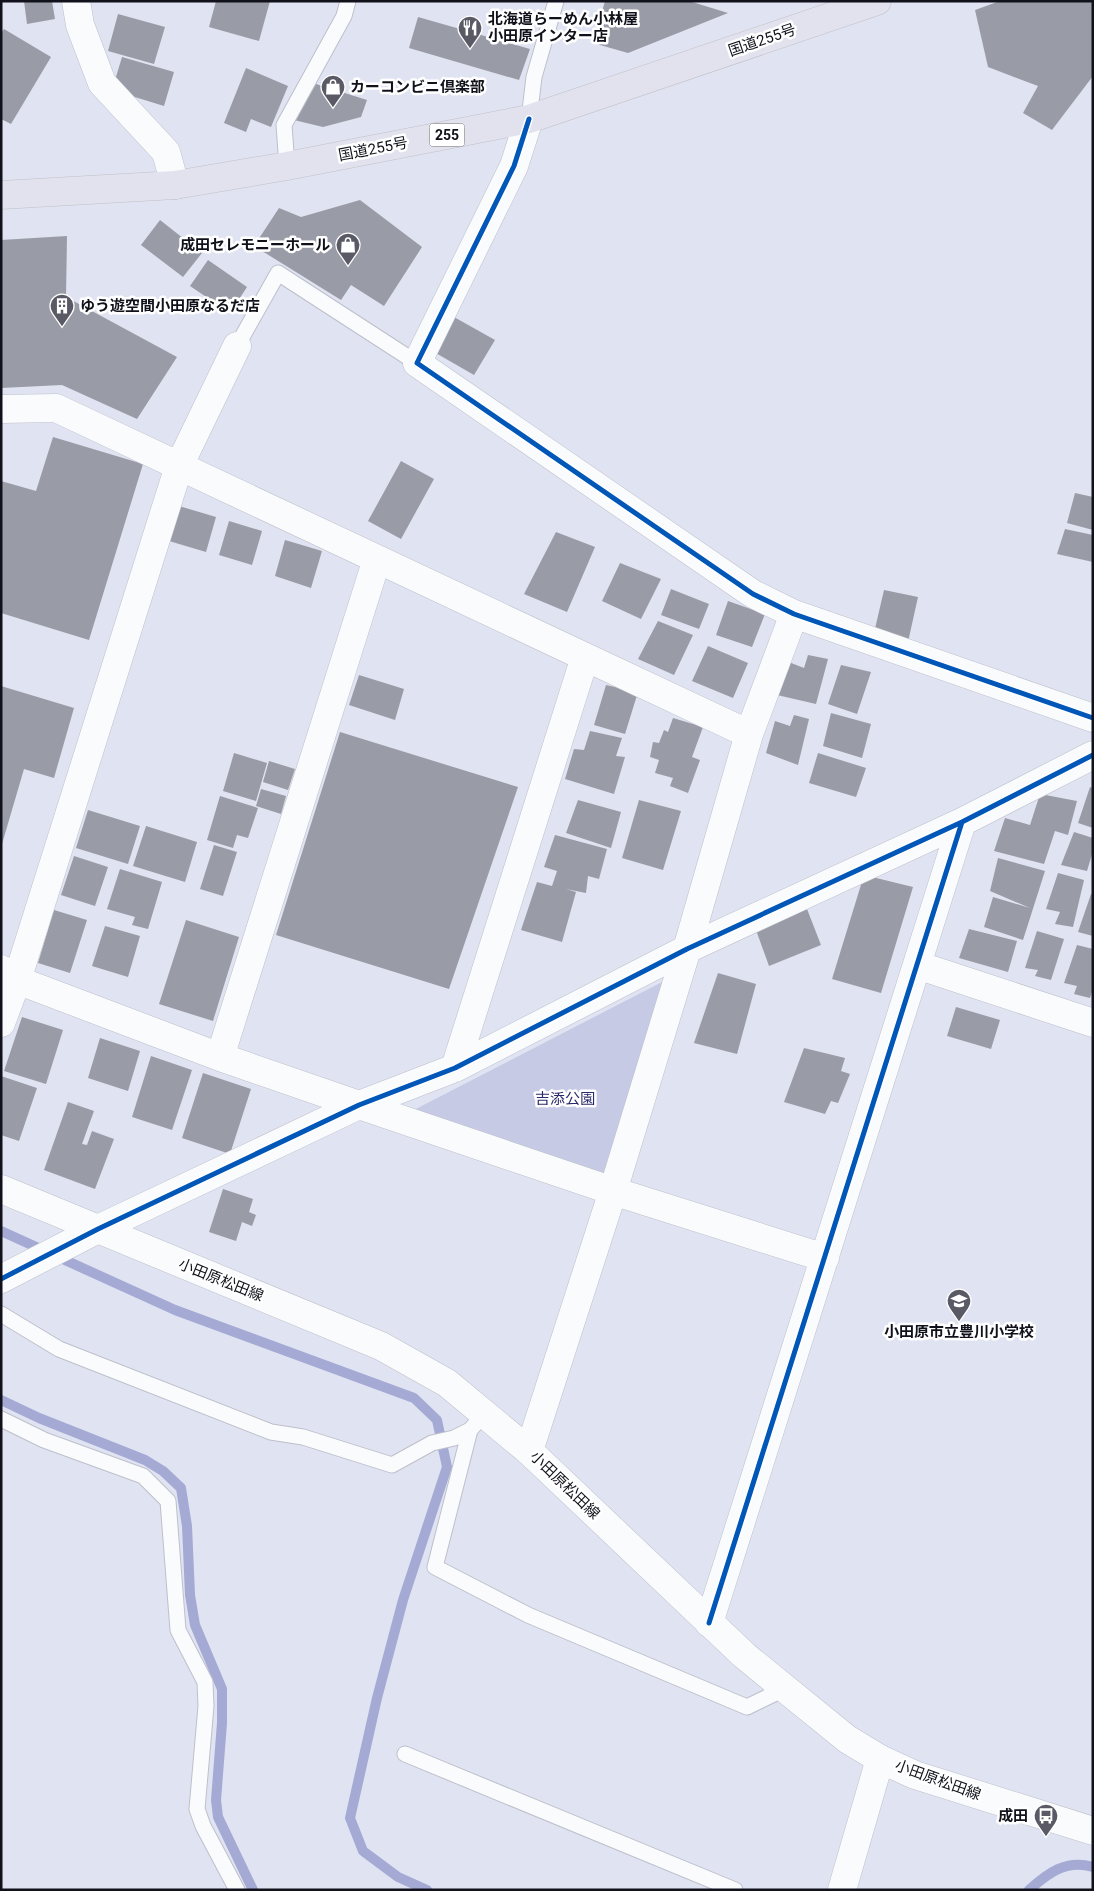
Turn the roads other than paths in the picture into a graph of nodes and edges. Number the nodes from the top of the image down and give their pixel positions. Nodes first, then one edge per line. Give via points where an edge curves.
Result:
1 (76, 1) edge
2 (348, 1) edge
3 (556, 1) edge
4 (877, 1) edge
5 (529, 119) junction
6 (287, 166) junction
7 (175, 185) junction
8 (1, 194) edge
9 (238, 346) joint
10 (416, 362) junction
11 (1, 409) edge
12 (179, 466) junction
13 (377, 559) junction
14 (794, 614) junction
15 (585, 657) junction
16 (1093, 718) edge
17 (749, 734) junction
18 (1093, 755) edge
19 (962, 822) junction
20 (687, 949) junction
21 (917, 965) junction
22 (9, 974) edge
23 (1, 1023) edge
24 (1093, 1023) edge
25 (220, 1057) junction
26 (455, 1068) junction
27 (359, 1105) junction
28 (1, 1189) edge
29 (612, 1191) junction
30 (98, 1230) junction
31 (825, 1258) junction
32 (1, 1279) edge
33 (1, 1314) edge
34 (1, 1419) edge
35 (478, 1421) junction
36 (529, 1451) junction
37 (709, 1623) junction
38 (784, 1689) junction
39 (405, 1754) dead end
40 (880, 1759) junction
41 (1093, 1831) edge
42 (237, 1890) edge
43 (735, 1890) edge
44 (842, 1890) edge

1 - 7 street via 80,24 102,82 166,152
2 - 6 lane via 344,16 284,125
3 - 5 lane via 534,77
4 - 5 highway, 国道255号 / 255
5 - 6 highway, 国道255号 / 255
5 - 10 street via 514,166
6 - 7 highway, 国道255号 / 255
7 - 8 highway, 国道255号 / 255
9 - 10 lane via 278,273
9 - 12 street
10 - 14 street via 754,594
11 - 12 street via 56,408
12 - 13 street
12 - 22 street
13 - 15 street
13 - 25 street
14 - 16 street
14 - 17 street
15 - 17 street
15 - 26 street
17 - 20 street
18 - 19 street
19 - 20 street
19 - 21 street
20 - 26 street
20 - 29 street
21 - 24 street
21 - 31 street
22 - 23 street
22 - 25 street
25 - 27 street
26 - 27 street
27 - 29 street
27 - 30 street
28 - 30 street, 小田原松田線
29 - 31 street
29 - 36 street
30 - 32 street
30 - 35 street, 小田原松田線 via 382,1346 447,1383
31 - 37 street
33 - 35 lane via 60,1350 271,1432 302,1437 392,1465 432,1443 454,1438
34 - 42 lane via 44,1440 143,1476 168,1501 178,1630 205,1682 206,1706 197,1809
35 - 36 street, 小田原松田線
35 - 38 lane via 435,1567 528,1615 747,1707
36 - 37 street, 小田原松田線
37 - 38 street, 小田原松田線
38 - 40 street, 小田原松田線 via 846,1739
39 - 43 lane
40 - 41 street, 小田原松田線 via 915,1775
40 - 44 street

